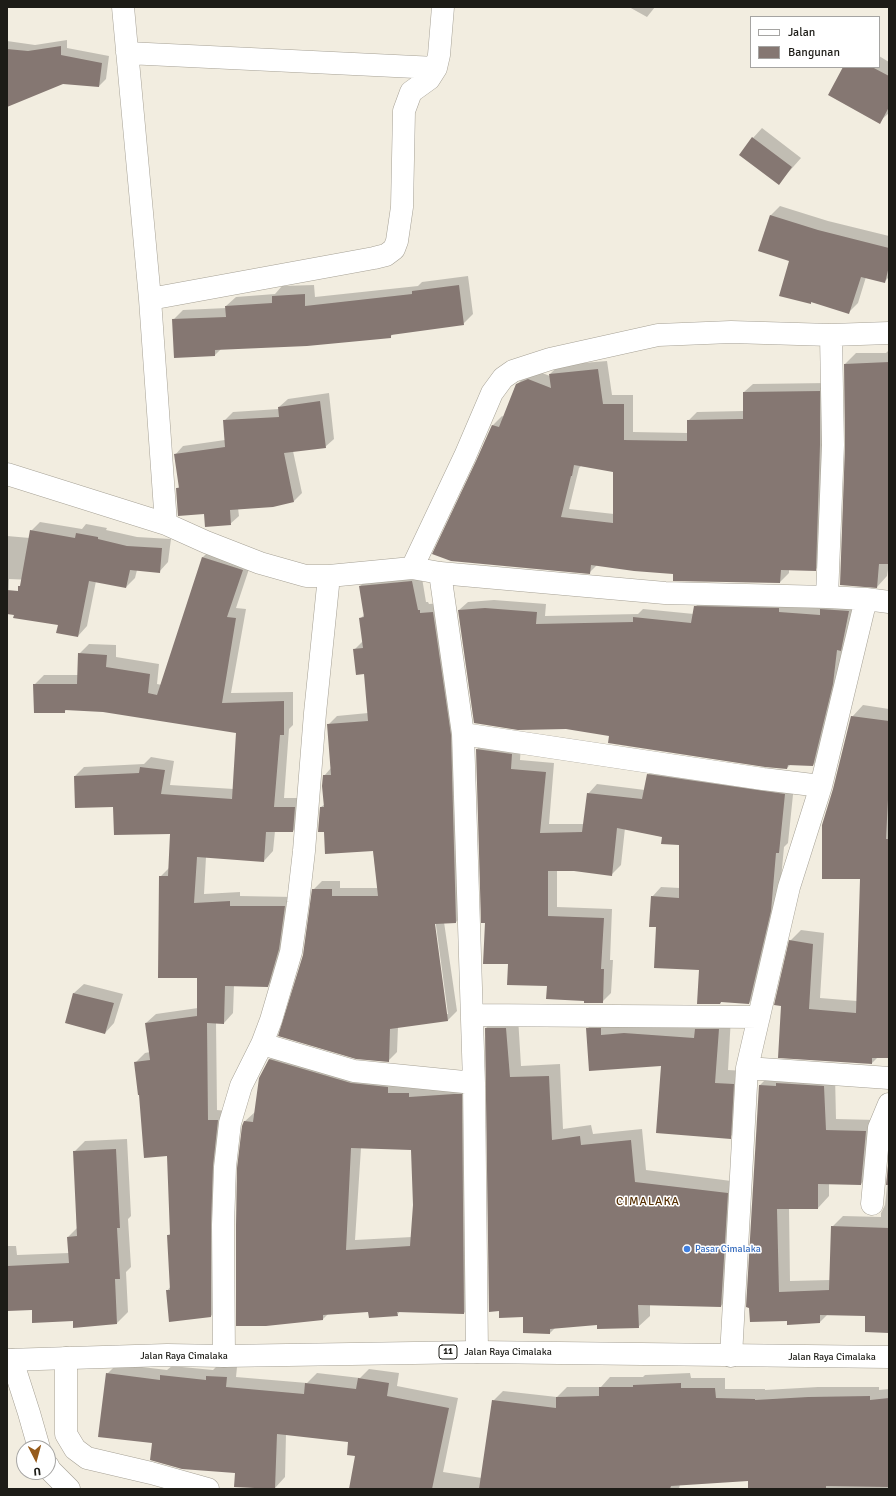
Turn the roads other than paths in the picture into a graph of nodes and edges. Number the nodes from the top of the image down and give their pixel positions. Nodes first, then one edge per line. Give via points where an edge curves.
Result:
1 (123, 7) edge
2 (443, 7) edge
3 (127, 53) junction
4 (436, 68) junction
5 (150, 299) junction
6 (889, 333) edge
7 (831, 335) junction
8 (7, 474) edge
9 (166, 524) junction
10 (412, 568) junction
11 (440, 573) junction
12 (329, 576) junction
13 (827, 597) junction
14 (866, 599) junction
15 (889, 602) edge
16 (463, 734) junction
17 (821, 786) junction
18 (472, 1015) junction
19 (759, 1017) junction
20 (262, 1044) junction
21 (747, 1068) junction
22 (889, 1078) edge
23 (474, 1082) junction
24 (889, 1104) edge
25 (872, 1204) dead end
26 (477, 1352) junction
27 (224, 1356) junction
28 (731, 1356) junction
29 (889, 1357) edge
30 (66, 1358) junction
31 (9, 1360) edge
32 (37, 1440) edge
33 (56, 1476) edge
34 (69, 1489) edge
35 (208, 1489) edge

1 - 3 main road
2 - 4 main road
3 - 4 main road
3 - 5 main road
4 - 5 main road via 429,79 411,92 404,111 402,207 397,241 392,251 374,258
5 - 9 main road
6 - 7 main road
7 - 10 main road via 731,332 658,335 550,359 513,371 503,378 492,393
7 - 13 main road via 833,445
8 - 9 main road
9 - 12 main road via 260,563 306,576
10 - 11 main road
10 - 12 main road
11 - 13 main road via 665,593
11 - 16 main road
12 - 20 main road via 314,713 304,851 291,952
13 - 14 main road
14 - 15 main road
14 - 17 main road
16 - 17 main road
16 - 18 main road
17 - 19 main road via 789,887
18 - 19 main road
18 - 23 main road
19 - 21 main road
20 - 23 main road via 354,1071
20 - 27 main road via 241,1086 230,1123 223,1225
21 - 22 main road
21 - 28 main road
23 - 26 main road
24 - 25 main road via 879,1128
26 - 27 main road, Jalan Raya Cimalaka / 11
26 - 28 main road, Jalan Raya Cimalaka / 11
27 - 30 main road, Jalan Raya Cimalaka / 11
28 - 29 main road, Jalan Raya Cimalaka / 11
30 - 31 main road, Jalan Raya Cimalaka / 11
30 - 35 main road via 66,1434 75,1449 87,1458
31 - 32 main road
33 - 34 main road

